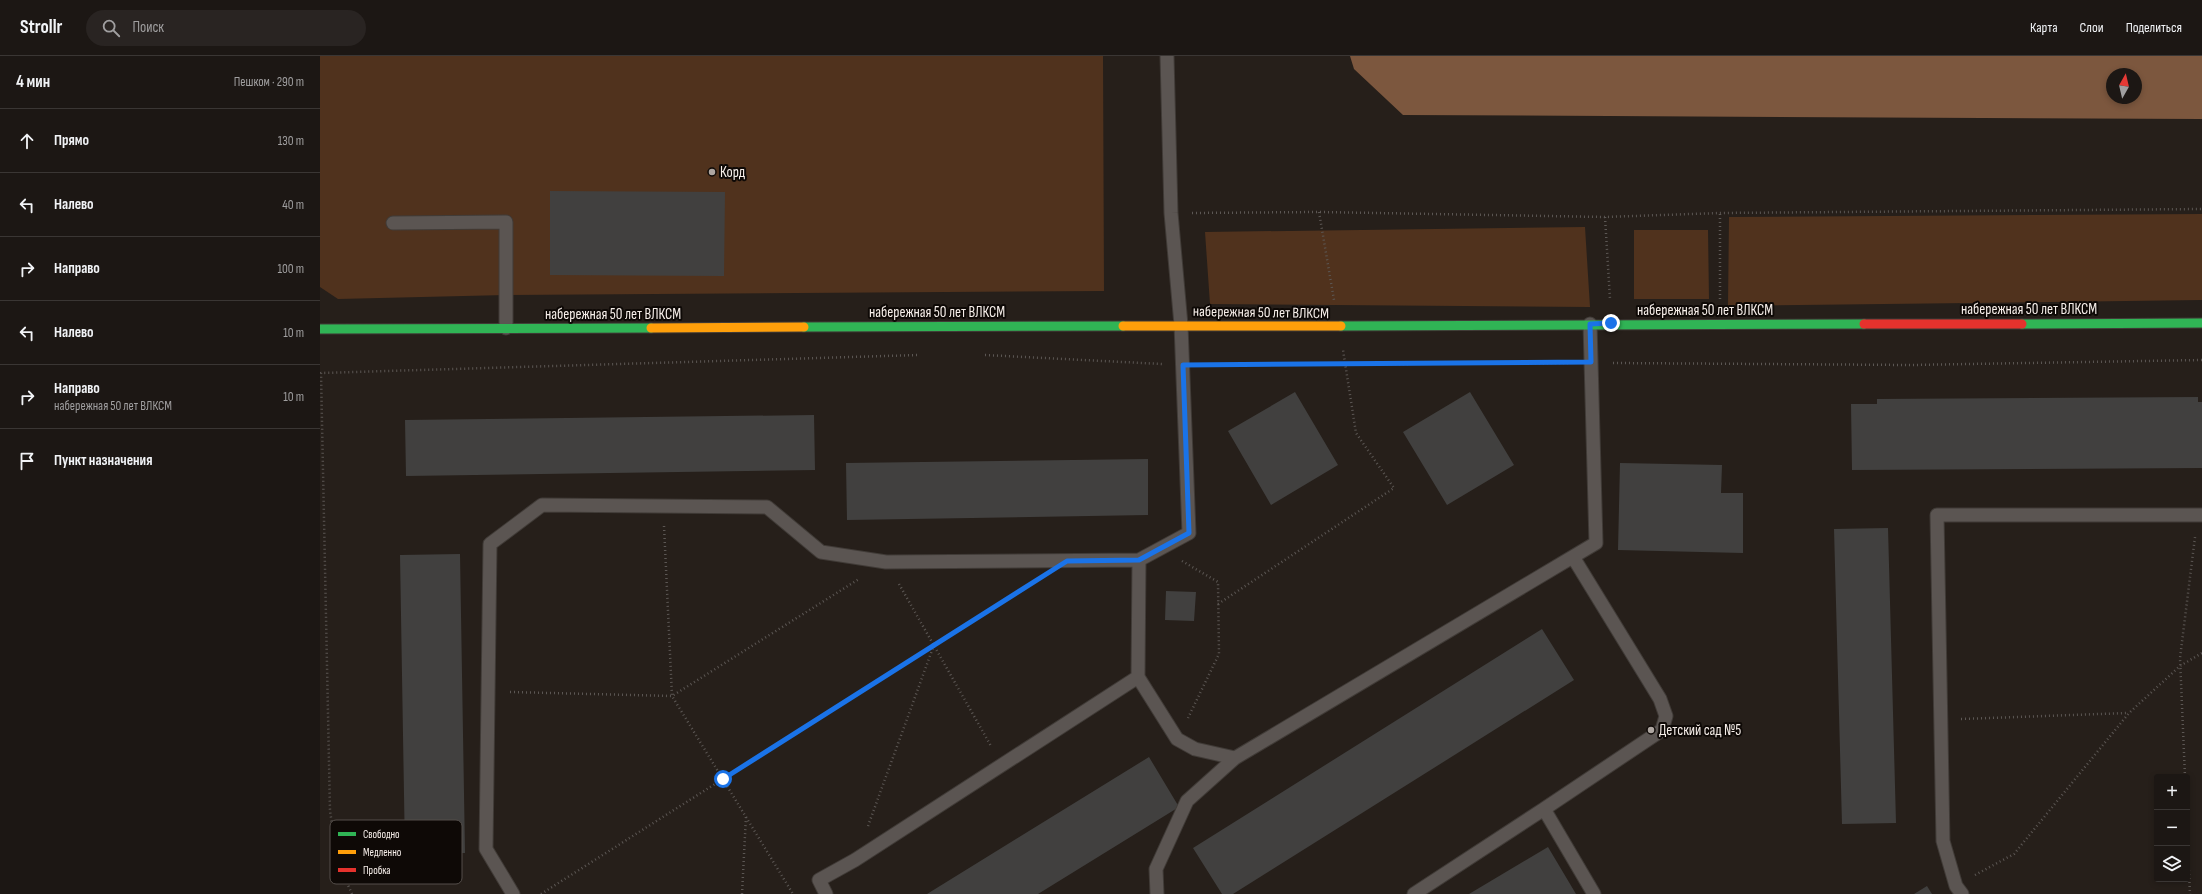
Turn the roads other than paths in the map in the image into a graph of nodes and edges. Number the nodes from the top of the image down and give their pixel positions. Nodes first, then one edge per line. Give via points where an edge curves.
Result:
1 (1167, 56) edge
2 (394, 223) dead end
3 (2202, 323) edge
4 (1590, 324) junction
5 (1181, 325) junction
6 (506, 328) junction
7 (320, 329) edge
8 (2200, 515) edge
9 (1572, 557) junction
10 (1139, 560) junction
11 (1138, 677) junction
12 (1235, 758) junction
13 (1544, 809) junction
14 (1959, 890) edge
15 (513, 894) edge
16 (826, 894) edge
17 (1157, 894) edge
18 (1414, 894) edge
19 (1594, 894) edge

1 - 5 lane via 1171,213
2 - 6 lane via 506,222
3 - 4 street, набережная 50 лет ВЛКСМ
4 - 5 street, набережная 50 лет ВЛКСМ via 1339,327
4 - 9 lane via 1596,543
5 - 6 street, набережная 50 лет ВЛКСМ
5 - 10 lane via 1189,533
6 - 7 street, набережная 50 лет ВЛКСМ
8 - 14 lane via 1937,515 1943,841
9 - 12 lane
9 - 13 lane via 1660,699 1666,716 1662,730
10 - 11 lane
10 - 15 lane via 886,562 821,552 767,507 542,505 490,544 486,849
11 - 12 lane via 1177,739 1195,749
11 - 16 lane via 855,860 819,880
12 - 17 lane via 1187,801 1156,869
13 - 18 lane
13 - 19 lane

